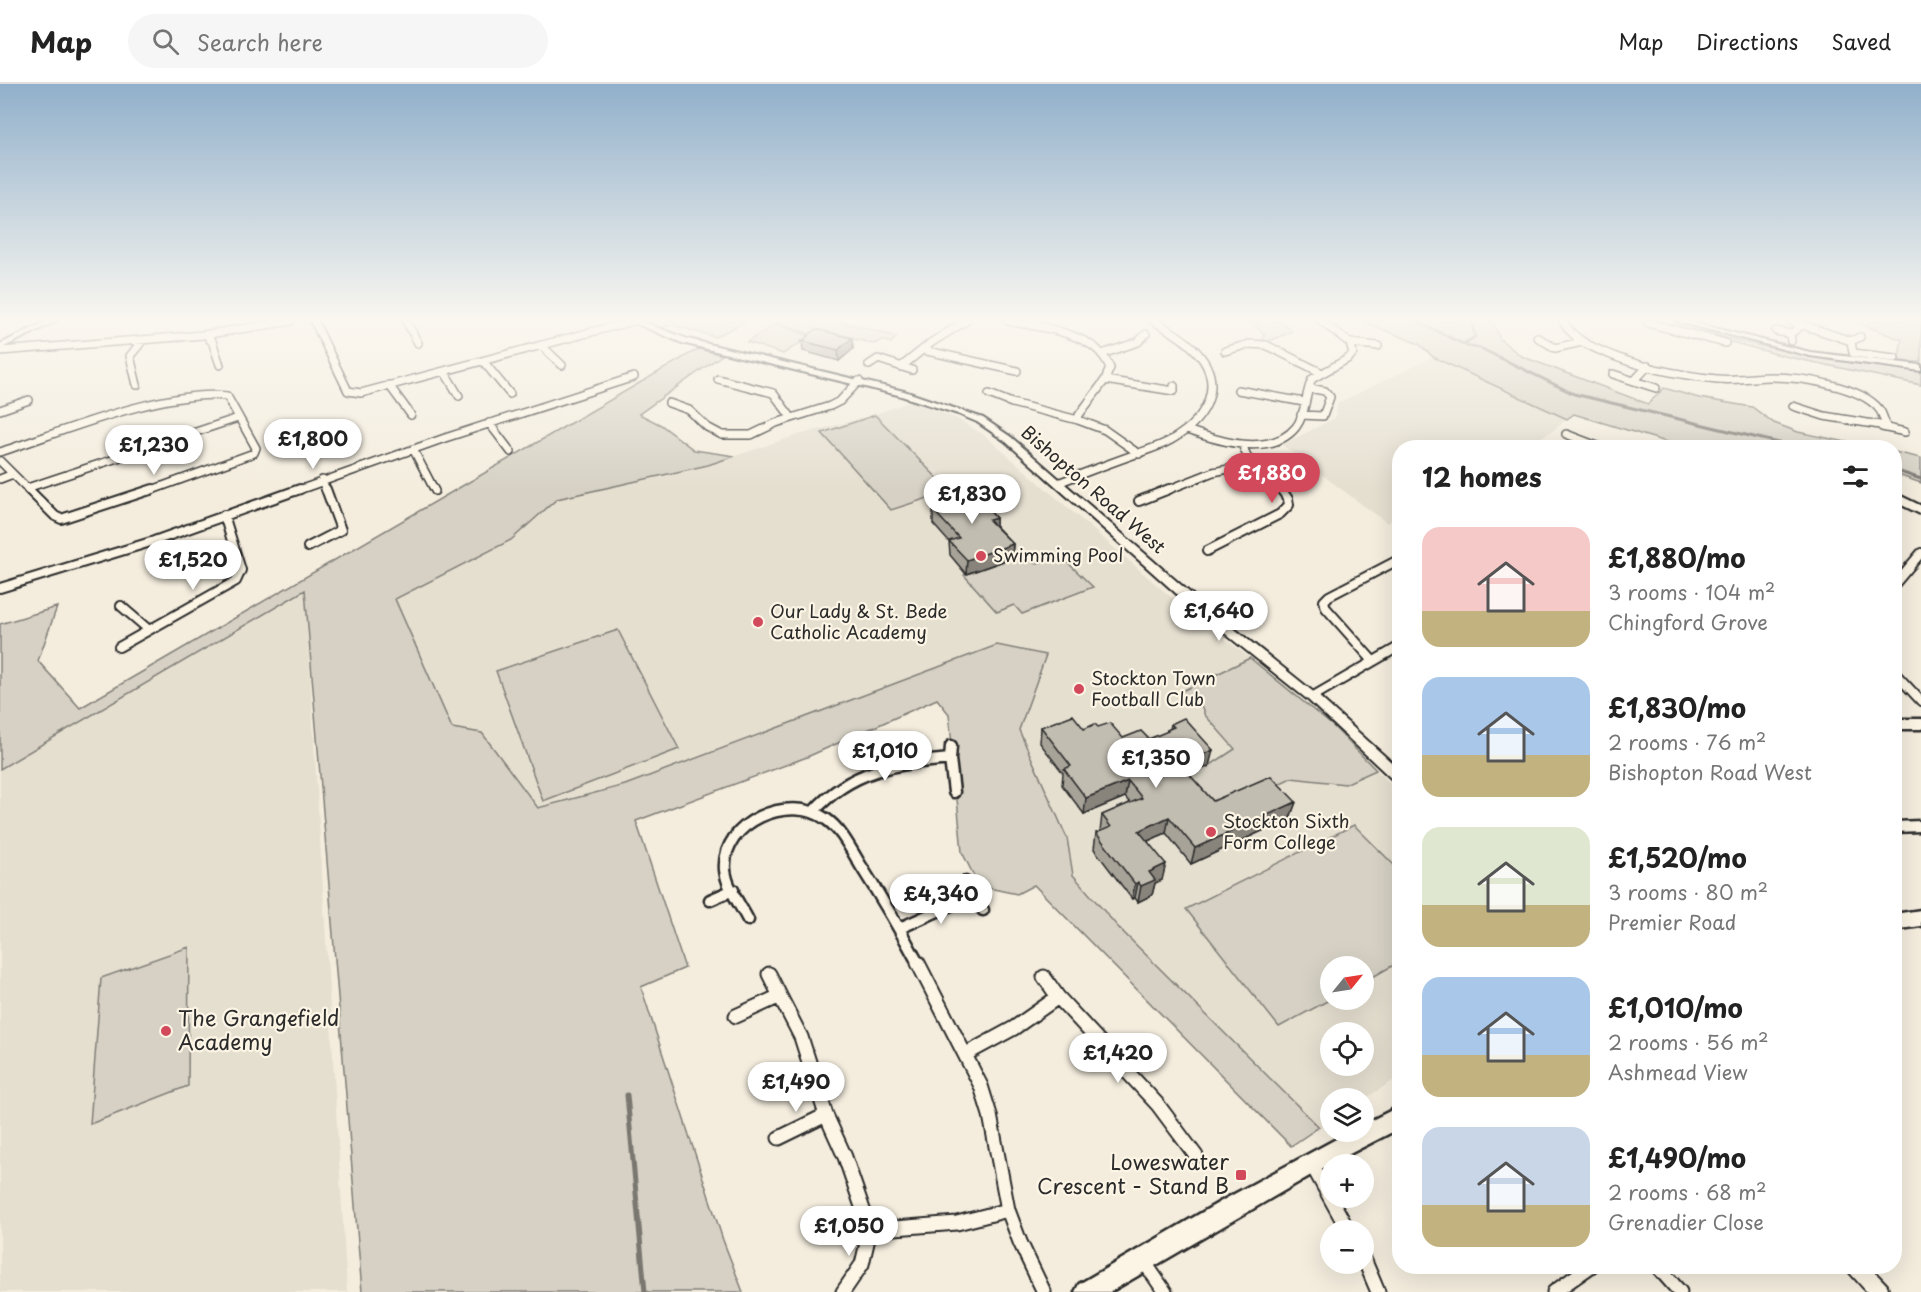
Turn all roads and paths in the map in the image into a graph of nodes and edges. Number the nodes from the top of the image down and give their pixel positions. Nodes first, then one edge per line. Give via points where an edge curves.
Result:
1 (135, 377) edge
2 (341, 377) edge
3 (419, 377) edge
4 (448, 377) edge
5 (496, 377) edge
6 (633, 377) edge
7 (843, 377) edge
8 (1106, 377) edge
9 (1211, 377) edge
10 (1315, 377) edge
11 (1623, 377) edge
12 (1637, 377) edge
13 (1707, 377) edge
14 (1762, 377) edge
15 (1777, 377) edge
16 (718, 379) dead end
17 (859, 381) junction
18 (1105, 381) junction
19 (1634, 381) junction
20 (137, 385) dead end
21 (389, 385) junction
22 (1174, 387) dead end
23 (1309, 388) junction
24 (1656, 388) dead end
25 (1238, 390) dead end
26 (510, 394) dead end
27 (989, 394) dead end
28 (459, 396) dead end
29 (29, 400) dead end
30 (1304, 402) junction
31 (669, 403) dead end
32 (697, 405) dead end
33 (1793, 406) dead end
34 (0, 410) edge
35 (688, 410) junction
36 (411, 415) dead end
37 (1301, 415) junction
38 (791, 417) junction
39 (238, 418) junction
40 (1078, 420) junction
41 (489, 423) junction
42 (1882, 427) junction
43 (1187, 430) junction
44 (1905, 432) dead end
45 (1566, 434) dead end
46 (1574, 440) edge
47 (1242, 444) junction
48 (413, 449) junction
49 (0, 452) edge
50 (511, 452) dead end
51 (1139, 454) junction
52 (0, 461) edge
53 (1250, 465) junction
54 (13, 474) junction
55 (0, 479) edge
56 (322, 480) junction
57 (1058, 483) junction
58 (27, 488) junction
59 (435, 491) dead end
60 (1139, 501) dead end
61 (1902, 501) edge
62 (1921, 510) edge
63 (224, 515) junction
64 (308, 547) dead end
65 (1207, 551) dead end
66 (1921, 553) edge
67 (1392, 563) edge
68 (1902, 576) edge
69 (0, 588) edge
70 (121, 606) dead end
71 (149, 630) junction
72 (119, 647) dead end
73 (1392, 650) edge
74 (1373, 661) junction
75 (1902, 681) edge
76 (1312, 697) junction
77 (1921, 702) edge
78 (1902, 724) edge
79 (1921, 724) edge
80 (951, 746) dead end
81 (950, 759) junction
82 (1392, 771) edge
83 (954, 792) dead end
84 (813, 812) junction
85 (1921, 826) edge
86 (1902, 827) edge
87 (965, 882) dead end
88 (732, 890) junction
89 (971, 896) junction
90 (710, 900) dead end
91 (983, 910) dead end
92 (1921, 918) edge
93 (748, 920) dead end
94 (1902, 921) edge
95 (900, 928) junction
96 (769, 974) dead end
97 (1044, 977) dead end
98 (780, 996) junction
99 (1058, 997) junction
100 (736, 1016) dead end
101 (966, 1054) junction
102 (826, 1115) junction
103 (1392, 1120) edge
104 (779, 1138) dead end
105 (1196, 1156) dead end
106 (1312, 1165) junction
107 (1008, 1210) junction
108 (1342, 1220) edge
109 (870, 1230) junction
110 (1143, 1260) junction
111 (1370, 1274) edge
112 (1580, 1274) edge
113 (1664, 1274) edge
114 (1864, 1274) edge
115 (843, 1292) edge
116 (1044, 1292) edge
117 (1087, 1292) edge
118 (1165, 1292) edge
119 (1378, 1292) edge
120 (1554, 1292) edge
121 (1680, 1292) edge
122 (1880, 1292) edge

1 - 20 street
2 - 21 street via 348,391 360,393
3 - 21 street
4 - 28 street
5 - 26 street
6 - 41 street
7 - 17 street, Bishopton Road West
8 - 18 street
9 - 43 street via 1213,388 1206,410
10 - 23 street
11 - 19 street
12 - 19 street
13 - 14 street
15 - 42 street via 1847,391 1876,406 1885,420 1886,426
16 - 38 street via 773,393
17 - 38 street via 840,401
17 - 57 street, Bishopton Road West via 980,420
18 - 22 street via 1174,391
18 - 40 street
19 - 24 street
21 - 36 street
23 - 30 street
23 - 37 street via 1329,394 1325,413 1315,417
25 - 30 street
27 - 40 street
29 - 34 street
30 - 37 street
31 - 35 street
32 - 35 street
33 - 42 street
35 - 38 street via 714,431 735,436 761,431
37 - 47 street via 1291,432 1281,438
39 - 49 street via 227,396 211,393 165,401
39 - 58 street
39 - 58 street via 256,448 254,453 73,517 55,516
40 - 51 street via 1110,433
41 - 48 street
41 - 50 street
42 - 44 street
43 - 47 street
43 - 51 street
45 - 46 street
47 - 53 street
48 - 56 street
48 - 59 street
51 - 57 street
52 - 54 street
53 - 60 street via 1205,474
53 - 65 street via 1282,491 1289,505 1280,514
54 - 55 street
54 - 58 street
56 - 63 street
56 - 64 street via 341,530
57 - 76 street, Bishopton Road West via 1192,601
61 - 62 street
63 - 69 street via 154,541
63 - 71 street via 240,576
66 - 68 street
67 - 74 street via 1324,601
70 - 71 street
71 - 72 street
73 - 74 street
74 - 76 street
75 - 77 street
76 - 82 street, Bishopton Road West
78 - 79 street
80 - 81 street
81 - 83 street
81 - 84 street via 868,772 837,786
84 - 88 street via 795,808 775,811 744,827 726,852 725,871
84 - 95 street via 828,819 840,832
85 - 86 street
87 - 89 street
88 - 90 street
88 - 93 street
89 - 91 street
89 - 95 street
92 - 94 main road
95 - 101 street
96 - 98 street
97 - 99 street
98 - 100 street
98 - 102 street via 801,1038
99 - 101 street via 1014,1029
99 - 105 street via 1158,1105
101 - 107 street via 990,1115
102 - 104 street
102 - 109 street
103 - 106 main road
106 - 108 street
106 - 110 main road
107 - 109 street via 957,1223
107 - 116 street
109 - 115 street via 866,1258 857,1277
110 - 117 main road
110 - 118 street
111 - 119 street
112 - 120 street
113 - 121 street
114 - 122 street

